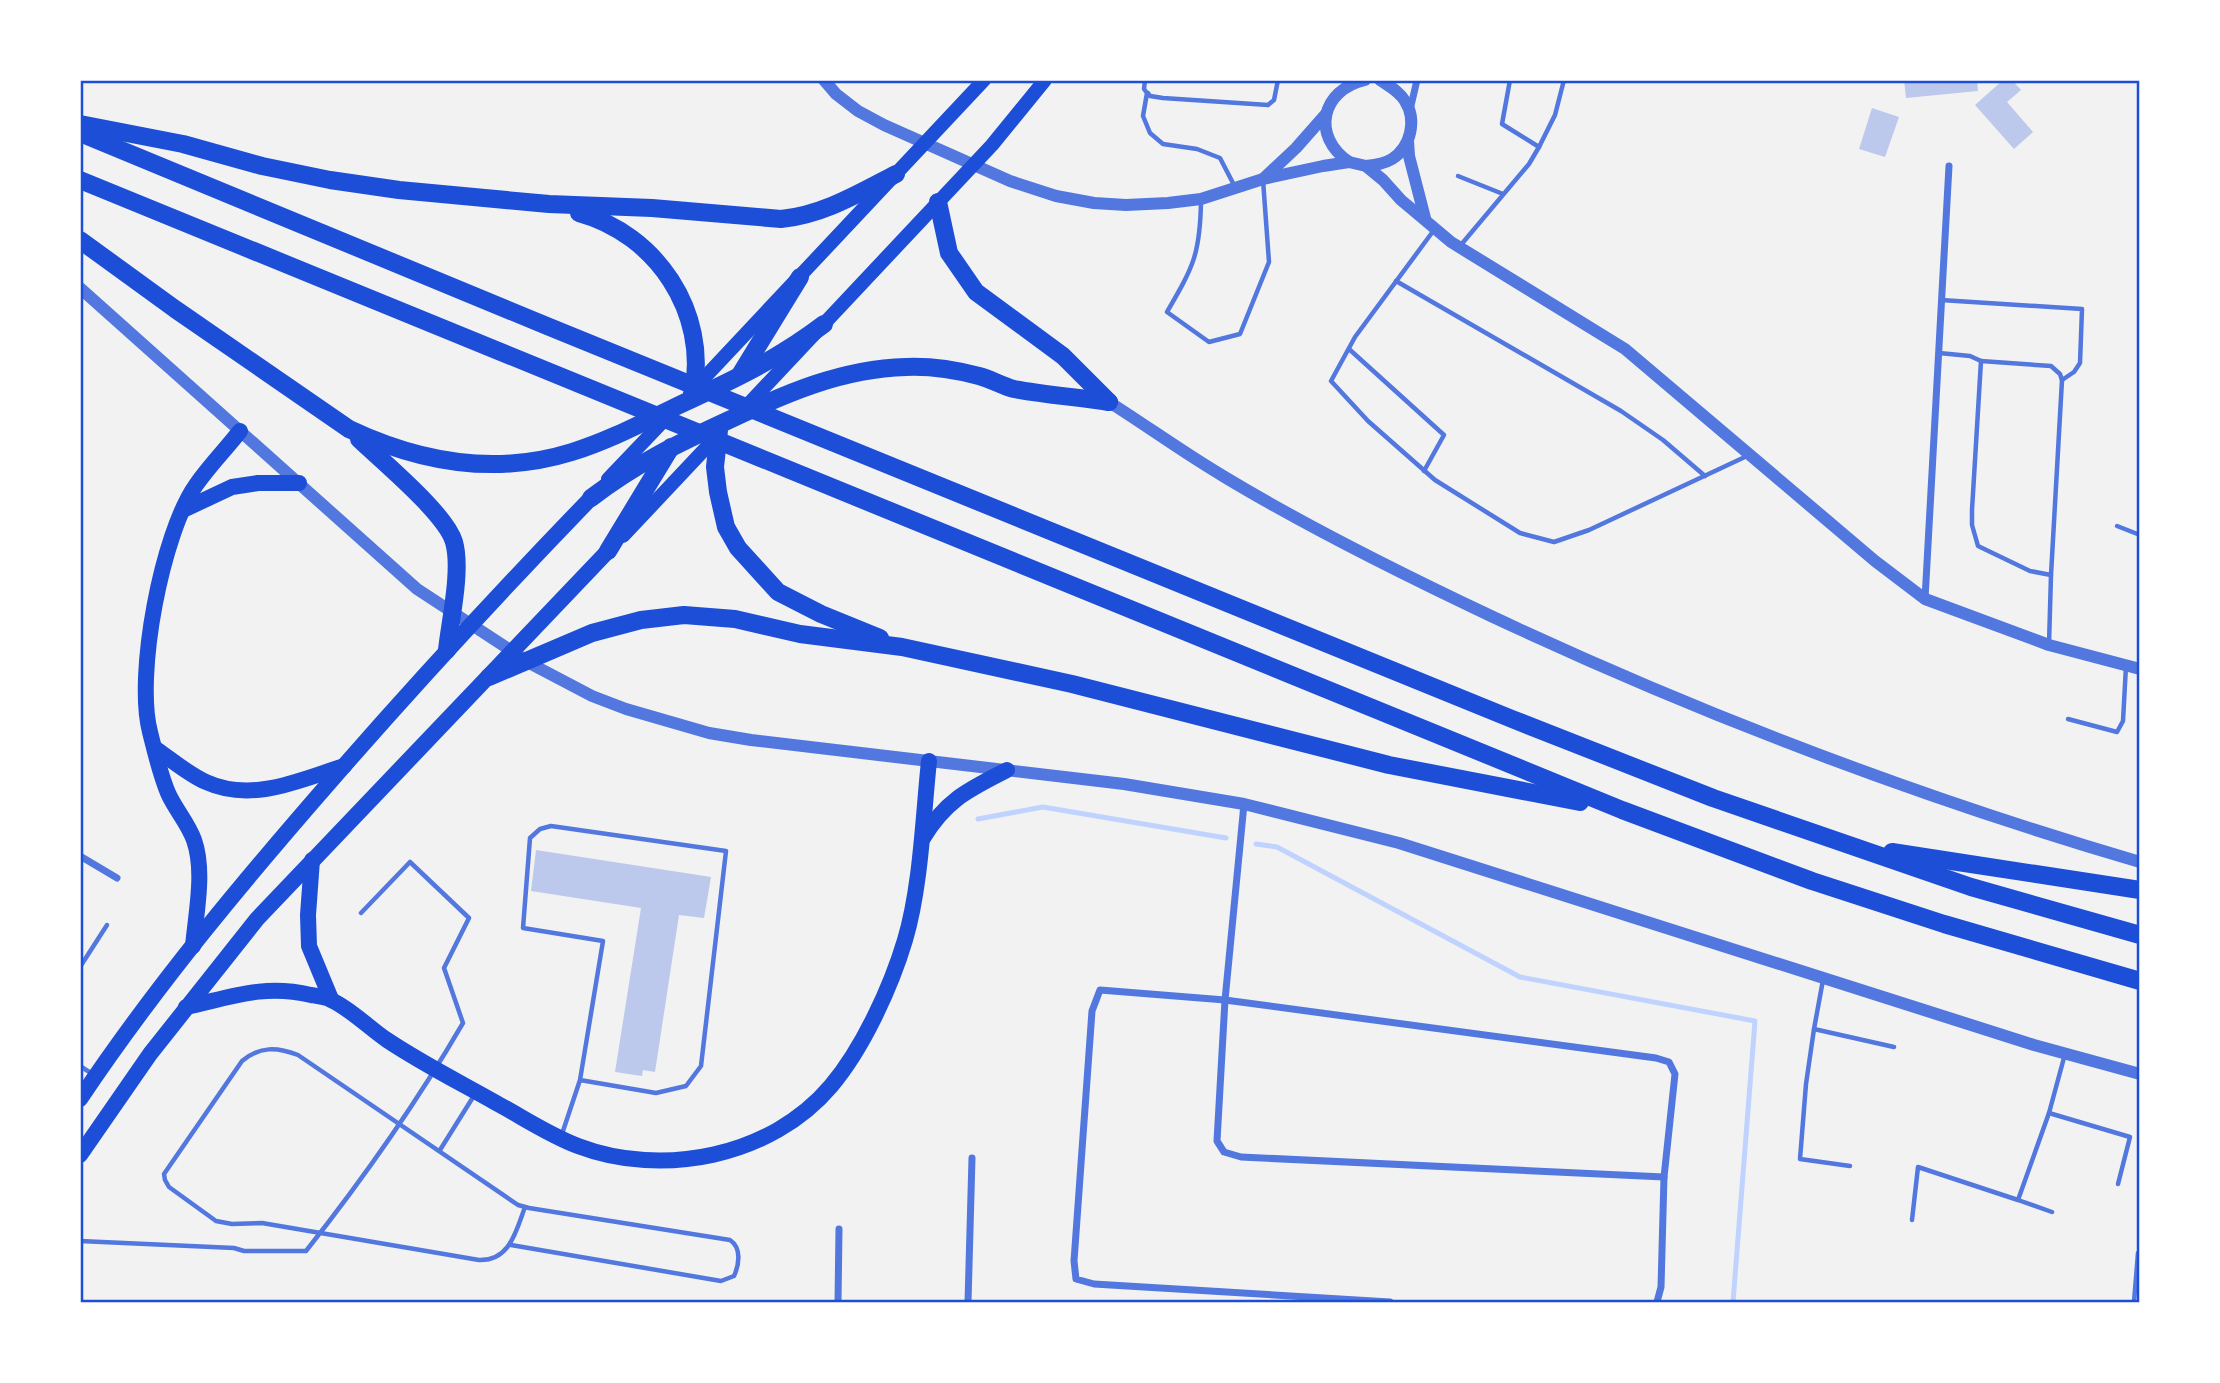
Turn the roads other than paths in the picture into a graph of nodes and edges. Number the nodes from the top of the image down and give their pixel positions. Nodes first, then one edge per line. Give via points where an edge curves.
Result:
1 (824, 80) edge
2 (984, 80) edge
3 (1045, 80) edge
4 (1145, 80) edge
5 (1278, 80) edge
6 (1335, 80) edge
7 (1366, 80) edge
8 (1380, 80) edge
9 (1417, 80) edge
10 (1510, 80) edge
11 (1563, 80) edge
12 (1147, 93) junction
13 (1336, 95) junction
14 (1410, 110) junction
15 (1326, 114) junction
16 (80, 124) edge
17 (80, 133) edge
18 (1408, 141) junction
19 (1539, 147) junction
20 (1349, 162) junction
21 (1366, 166) junction
22 (1949, 166) dead end
23 (902, 168) junction
24 (1458, 176) dead end
25 (1263, 179) junction
26 (80, 180) edge
27 (1236, 189) junction
28 (1503, 194) junction
29 (1201, 199) junction
30 (939, 202) junction
31 (549, 204) junction
32 (1425, 218) junction
33 (1435, 228) junction
34 (80, 240) edge
35 (1460, 247) junction
36 (800, 276) junction
37 (1396, 281) junction
38 (80, 288) edge
39 (1941, 300) junction
40 (824, 324) joint
41 (1349, 349) junction
42 (1938, 353) junction
43 (1981, 361) junction
44 (767, 363) junction
45 (738, 378) junction
46 (2062, 380) junction
47 (688, 398) junction
48 (1109, 402) junction
49 (737, 416) junction
50 (349, 429) junction
51 (719, 430) junction
52 (240, 431) junction
53 (672, 446) junction
54 (1751, 454) junction
55 (644, 461) junction
56 (1423, 471) junction
57 (1705, 475) junction
58 (299, 484) junction
59 (591, 498) joint
60 (183, 510) junction
61 (2116, 526) dead end
62 (2140, 535) edge
63 (608, 551) junction
64 (2051, 575) junction
65 (1925, 599) junction
66 (2049, 645) junction
67 (902, 647) junction
68 (447, 650) junction
69 (2126, 665) junction
70 (2140, 669) edge
71 (489, 677) junction
72 (2068, 719) dead end
73 (156, 749) junction
74 (929, 761) junction
75 (344, 766) junction
76 (1007, 770) junction
77 (1244, 804) junction
78 (1622, 810) junction
79 (920, 843) junction
80 (1840, 844) junction
81 (80, 856) edge
82 (312, 860) junction
83 (2140, 862) edge
84 (117, 878) dead end
85 (2140, 890) edge
86 (361, 913) dead end
87 (107, 925) dead end
88 (2140, 935) edge
89 (193, 946) junction
90 (80, 967) edge
91 (1824, 977) junction
92 (2140, 981) edge
93 (331, 999) junction
94 (1225, 1000) junction
95 (186, 1007) junction
96 (1814, 1029) junction
97 (1894, 1047) dead end
98 (2065, 1054) junction
99 (80, 1066) edge
100 (435, 1070) junction
101 (2140, 1074) edge
102 (96, 1077) junction
103 (580, 1080) junction
104 (476, 1092) junction
105 (80, 1099) edge
106 (2049, 1113) junction
107 (398, 1124) junction
108 (560, 1139) junction
109 (440, 1150) junction
110 (80, 1155) edge
111 (972, 1158) dead end
112 (1850, 1166) dead end
113 (1664, 1177) junction
114 (2118, 1184) dead end
115 (2018, 1200) junction
116 (526, 1207) junction
117 (2052, 1212) dead end
118 (1912, 1220) dead end
119 (839, 1229) dead end
120 (320, 1233) junction
121 (80, 1241) edge
122 (511, 1245) junction
123 (2137, 1253) dead end
124 (838, 1303) edge
125 (968, 1303) edge
126 (1390, 1303) edge
127 (1657, 1303) edge
128 (2134, 1303) edge

1 - 29 street via 858,111 1010,181 1094,203 1168,204
2 - 23 main road
3 - 30 main road
4 - 12 lane
5 - 12 lane via 1274,100 1268,105
6 - 13 street
7 - 13 street
8 - 14 street via 1398,92
9 - 14 street
10 - 19 lane via 1502,124
11 - 19 lane via 1555,116
12 - 27 lane via 1143,117 1150,133 1163,144 1220,158
13 - 15 street
14 - 18 street
15 - 20 street via 1328,138
15 - 25 street
16 - 31 highway via 330,180
17 - 80 highway via 1525,724
18 - 21 street via 1392,159
18 - 32 street
19 - 28 lane
20 - 21 street
20 - 25 street
21 - 32 street
22 - 39 street
23 - 31 highway via 819,211 781,219
23 - 36 main road
24 - 28 lane
25 - 27 street
25 - 29 lane via 1269,262 1240,334 1209,342 1167,312 1193,267 1200,238
26 - 78 highway
27 - 29 street
28 - 35 lane
30 - 40 main road
30 - 48 highway via 949,253 976,292 1063,356
31 - 47 highway via 601,218 629,234 671,280 692,334 695,358
32 - 33 street
33 - 35 street
33 - 37 lane
34 - 50 highway
35 - 54 street via 1625,349
36 - 44 highway
36 - 47 main road
37 - 41 lane
37 - 57 lane via 1621,411
38 - 52 street
39 - 42 street
39 - 46 lane via 2082,309 2080,363
40 - 44 highway
41 - 56 lane via 1331,381
41 - 56 lane via 1444,435
42 - 43 lane
42 - 65 street
43 - 46 lane via 2051,366
43 - 64 lane via 1972,510 1978,546 2030,571
44 - 45 highway
44 - 49 main road
45 - 47 highway
45 - 51 highway
46 - 64 lane
47 - 50 highway via 598,442 519,463 439,460 380,444
47 - 53 highway
47 - 55 main road
48 - 49 highway via 1013,388 981,376 907,367 852,372 813,383
48 - 83 street via 1284,510 1418,581 1586,661 1794,746 2039,833
49 - 51 highway
50 - 68 highway via 441,517 454,542 456,580
51 - 53 highway
51 - 63 main road
51 - 67 highway via 715,467 726,527 759,573 778,593
52 - 58 street
52 - 60 highway via 195,485
53 - 55 highway
54 - 57 lane
54 - 65 street
55 - 59 highway
55 - 63 highway
56 - 57 lane via 1520,533 1554,542 1590,530
58 - 60 highway via 232,487
58 - 74 street via 417,589 533,665 592,696 709,733
59 - 68 highway
60 - 73 highway via 161,571 149,649 145,706
61 - 62 lane
63 - 71 highway
64 - 66 lane
65 - 66 street
66 - 69 street
67 - 71 highway via 684,615 641,620 592,634
67 - 78 highway via 1072,684 1389,765
68 - 75 highway
69 - 70 street
69 - 72 lane via 2123,721 2117,732
71 - 82 highway
73 - 75 highway via 206,783 229,789 259,791
73 - 89 highway via 168,793 194,840 198,863
74 - 76 street
74 - 79 highway
75 - 89 highway
76 - 77 street via 1124,783
76 - 79 highway via 951,802
77 - 91 street via 1399,843
77 - 94 street
78 - 92 highway via 1812,881
79 - 108 highway via 905,940 886,988 866,1035 830,1087 808,1108 756,1141 696,1159 634,1160 607,1156
80 - 85 highway
80 - 88 highway
81 - 84 street
82 - 93 highway via 309,946
82 - 95 highway
86 - 100 lane via 410,862 469,918 444,968 463,1023
87 - 90 lane
89 - 102 highway
91 - 96 lane
91 - 98 street
93 - 95 highway via 266,989
93 - 100 highway
94 - 113 street via 1669,1062 1675,1074
94 - 113 street via 1217,1141 1224,1152 1241,1157
94 - 126 street via 1100,990 1092,1011 1076,1279 1094,1284
95 - 110 highway
96 - 97 lane
96 - 112 lane via 1800,1159
98 - 101 street
98 - 106 lane
99 - 102 lane
100 - 104 highway
100 - 107 lane
102 - 105 highway
103 - 103 lane via 603,941 523,928 530,838 551,826 726,851 701,1066 687,1086 656,1093
103 - 108 lane
104 - 108 highway
104 - 109 lane
106 - 114 lane via 2130,1136
106 - 115 lane
107 - 109 lane
107 - 120 lane
107 - 120 lane via 298,1055 283,1049 260,1050 242,1061 164,1174 169,1187 216,1221
109 - 116 lane
111 - 125 street
113 - 127 street
115 - 117 lane
115 - 118 lane via 1918,1167
116 - 122 lane
116 - 122 lane via 730,1240 738,1248 736,1273 721,1281
119 - 124 street
120 - 121 lane via 306,1251
120 - 122 lane via 479,1260 495,1259
123 - 128 lane

